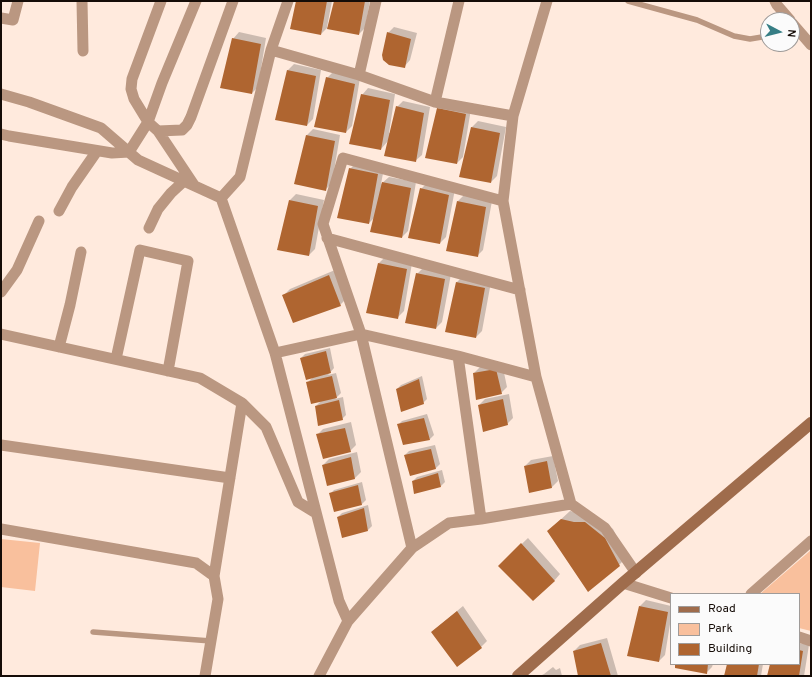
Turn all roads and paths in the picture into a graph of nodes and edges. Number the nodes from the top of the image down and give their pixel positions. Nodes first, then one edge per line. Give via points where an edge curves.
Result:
1 (18, 1) edge
2 (82, 1) edge
3 (161, 1) edge
4 (196, 1) edge
5 (233, 1) edge
6 (288, 1) edge
7 (376, 1) edge
8 (459, 1) edge
9 (547, 1) edge
10 (628, 1) edge
11 (775, 1) edge
12 (783, 12) edge
13 (1, 18) edge
14 (800, 33) edge
15 (760, 37) edge
16 (811, 45) edge
17 (271, 50) junction
18 (83, 51) dead end
19 (359, 75) junction
20 (1, 94) edge
21 (435, 102) junction
22 (513, 116) junction
23 (148, 122) junction
24 (158, 130) junction
25 (1, 134) edge
26 (97, 151) junction
27 (129, 152) junction
28 (189, 183) junction
29 (221, 198) junction
30 (503, 201) junction
31 (59, 211) dead end
32 (39, 221) dead end
33 (149, 228) dead end
34 (327, 238) junction
35 (81, 252) dead end
36 (520, 290) junction
37 (1, 292) edge
38 (1, 334) edge
39 (361, 334) junction
40 (59, 347) junction
41 (275, 353) junction
42 (458, 356) junction
43 (116, 359) junction
44 (168, 371) junction
45 (536, 377) junction
46 (242, 403) junction
47 (811, 423) edge
48 (1, 445) edge
49 (230, 478) junction
50 (571, 504) junction
51 (316, 513) junction
52 (481, 519) junction
53 (1, 529) edge
54 (811, 541) edge
55 (412, 548) junction
56 (636, 573) junction
57 (214, 576) junction
58 (624, 583) junction
59 (752, 593) edge
60 (670, 598) edge
61 (348, 621) junction
62 (93, 632) dead end
63 (800, 637) edge
64 (211, 641) junction
65 (811, 641) edge
66 (205, 676) edge
67 (319, 676) edge
68 (518, 676) edge

1 - 13 street via 13,20
2 - 18 street
3 - 23 street via 132,79 134,99
4 - 23 street
5 - 24 street via 187,125 182,130
6 - 17 street
7 - 19 street
8 - 21 street
9 - 22 street
10 - 15 lane via 698,20 734,36 750,39
11 - 12 street
14 - 16 street
17 - 19 street
17 - 29 street via 240,177
19 - 21 street
20 - 27 street via 101,128
21 - 22 street
22 - 30 street
23 - 24 street
23 - 27 street
24 - 28 street
25 - 26 street
26 - 27 street
26 - 31 street
27 - 28 street via 138,160
28 - 29 street
28 - 33 street via 171,193 158,209
29 - 41 street
30 - 34 street via 343,158 323,224
30 - 36 street
32 - 37 street via 18,270
34 - 36 street
34 - 39 street
35 - 40 street
36 - 45 street
38 - 40 street
39 - 41 street
39 - 42 street
39 - 55 street
40 - 43 street
41 - 51 street
42 - 45 street
42 - 52 street
43 - 44 street
43 - 44 street via 140,250 188,261
44 - 46 street via 200,378
45 - 50 street
46 - 49 street
46 - 51 street via 266,427 298,502
47 - 56 street
48 - 49 street
49 - 57 street
50 - 52 street
50 - 56 street via 605,528
51 - 61 street via 339,601
52 - 55 street via 449,523
53 - 57 street via 196,562
54 - 59 street
55 - 61 street
56 - 58 street
57 - 64 street via 218,599
58 - 60 street
58 - 68 street
61 - 67 street
62 - 64 lane
63 - 65 street
64 - 66 street

